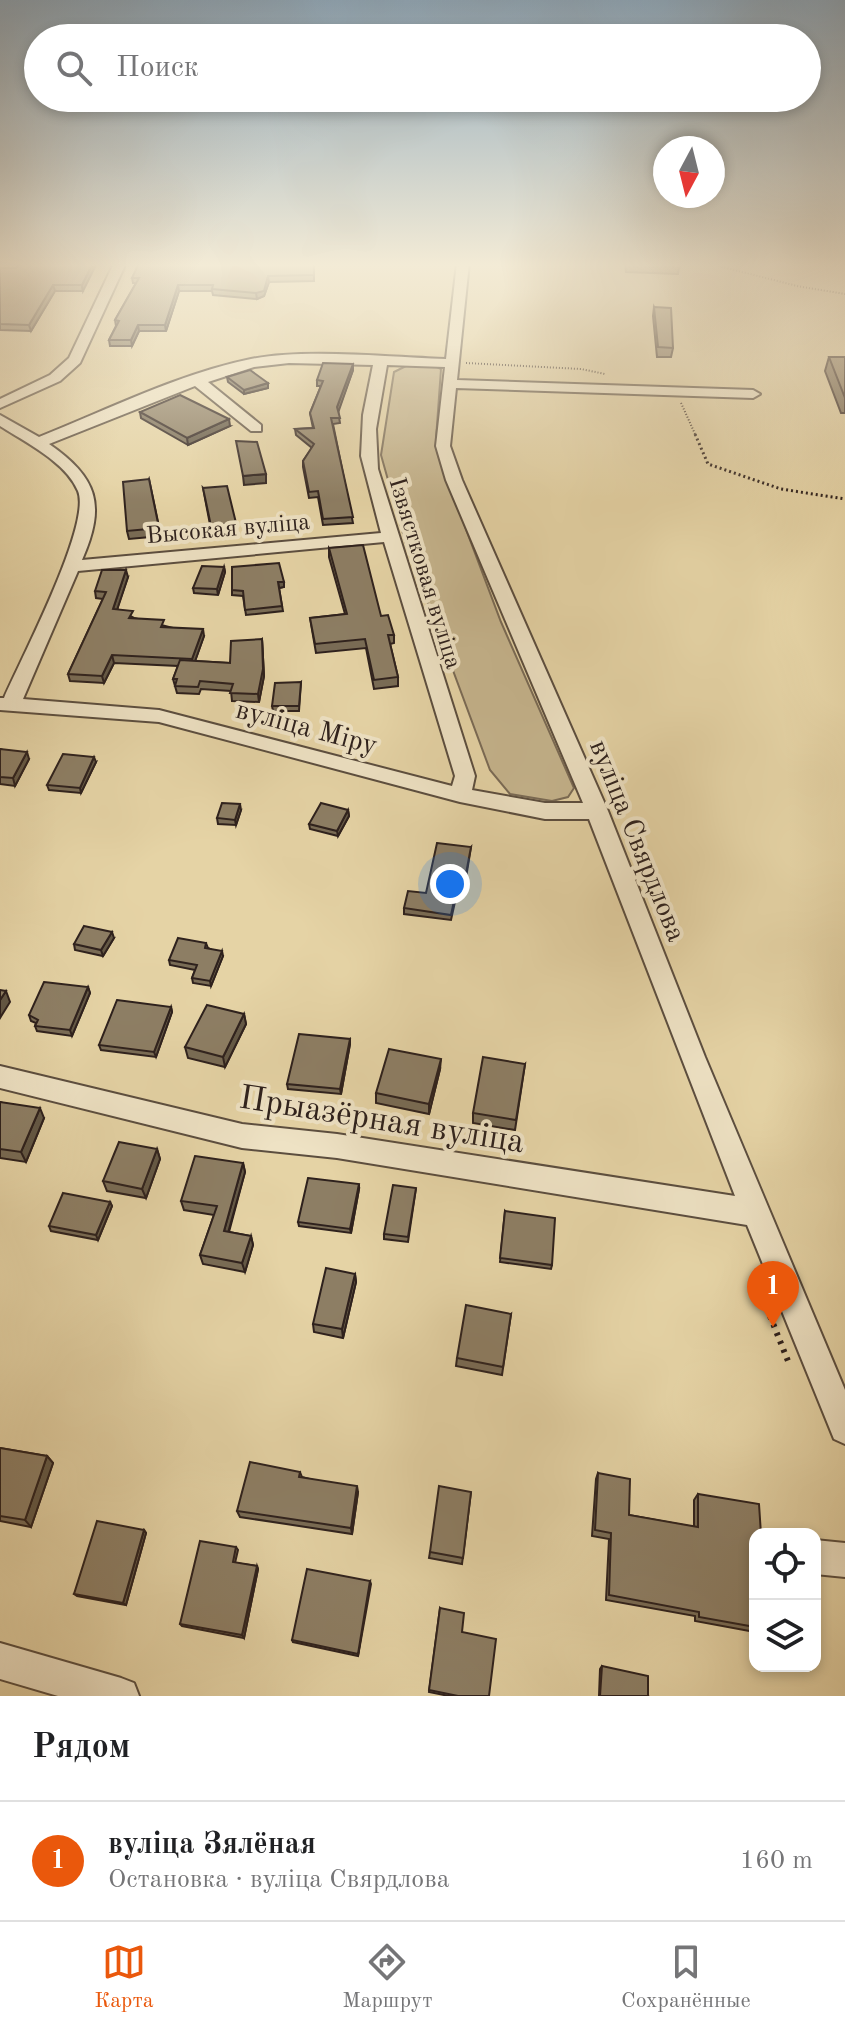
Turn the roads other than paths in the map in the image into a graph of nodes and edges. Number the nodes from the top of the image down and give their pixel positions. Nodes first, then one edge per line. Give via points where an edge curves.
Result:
1 (83, 342) edge
2 (454, 342) edge
3 (381, 361) junction
4 (452, 363) junction
5 (197, 380) junction
6 (450, 384) junction
7 (753, 394) dead end
8 (1, 408) edge
9 (256, 428) dead end
10 (35, 444) junction
11 (389, 537) junction
12 (72, 566) junction
13 (5, 704) edge
14 (460, 795) junction
15 (597, 811) junction
16 (0, 1077) edge
17 (756, 1213) junction
18 (845, 1428) edge
19 (821, 1558) edge
20 (845, 1560) edge
21 (0, 1661) edge
22 (121, 1696) edge

1 - 8 street via 75,360 55,378
2 - 4 street, вуліца Свярдлова
3 - 4 street
3 - 5 street via 289,359 225,369
3 - 11 street, Ізвястковая вуліца via 366,451
4 - 6 street, вуліца Свярдлова
5 - 9 street
5 - 10 street
6 - 7 street
6 - 15 street, вуліца Свярдлова via 443,446 454,480
8 - 10 street
10 - 12 street via 72,470 88,493 87,520
11 - 12 street, Высокая вуліца
11 - 14 street, Ізвястковая вуліца via 465,776
12 - 13 street
13 - 14 street, вуліца Міру via 159,716
14 - 15 street, вуліца Міру via 545,811
15 - 17 street, вуліца Свярдлова
16 - 17 street, Прыазёрная вуліца via 242,1136 337,1146
17 - 18 street, вуліца Свярдлова
19 - 20 street
21 - 22 street

